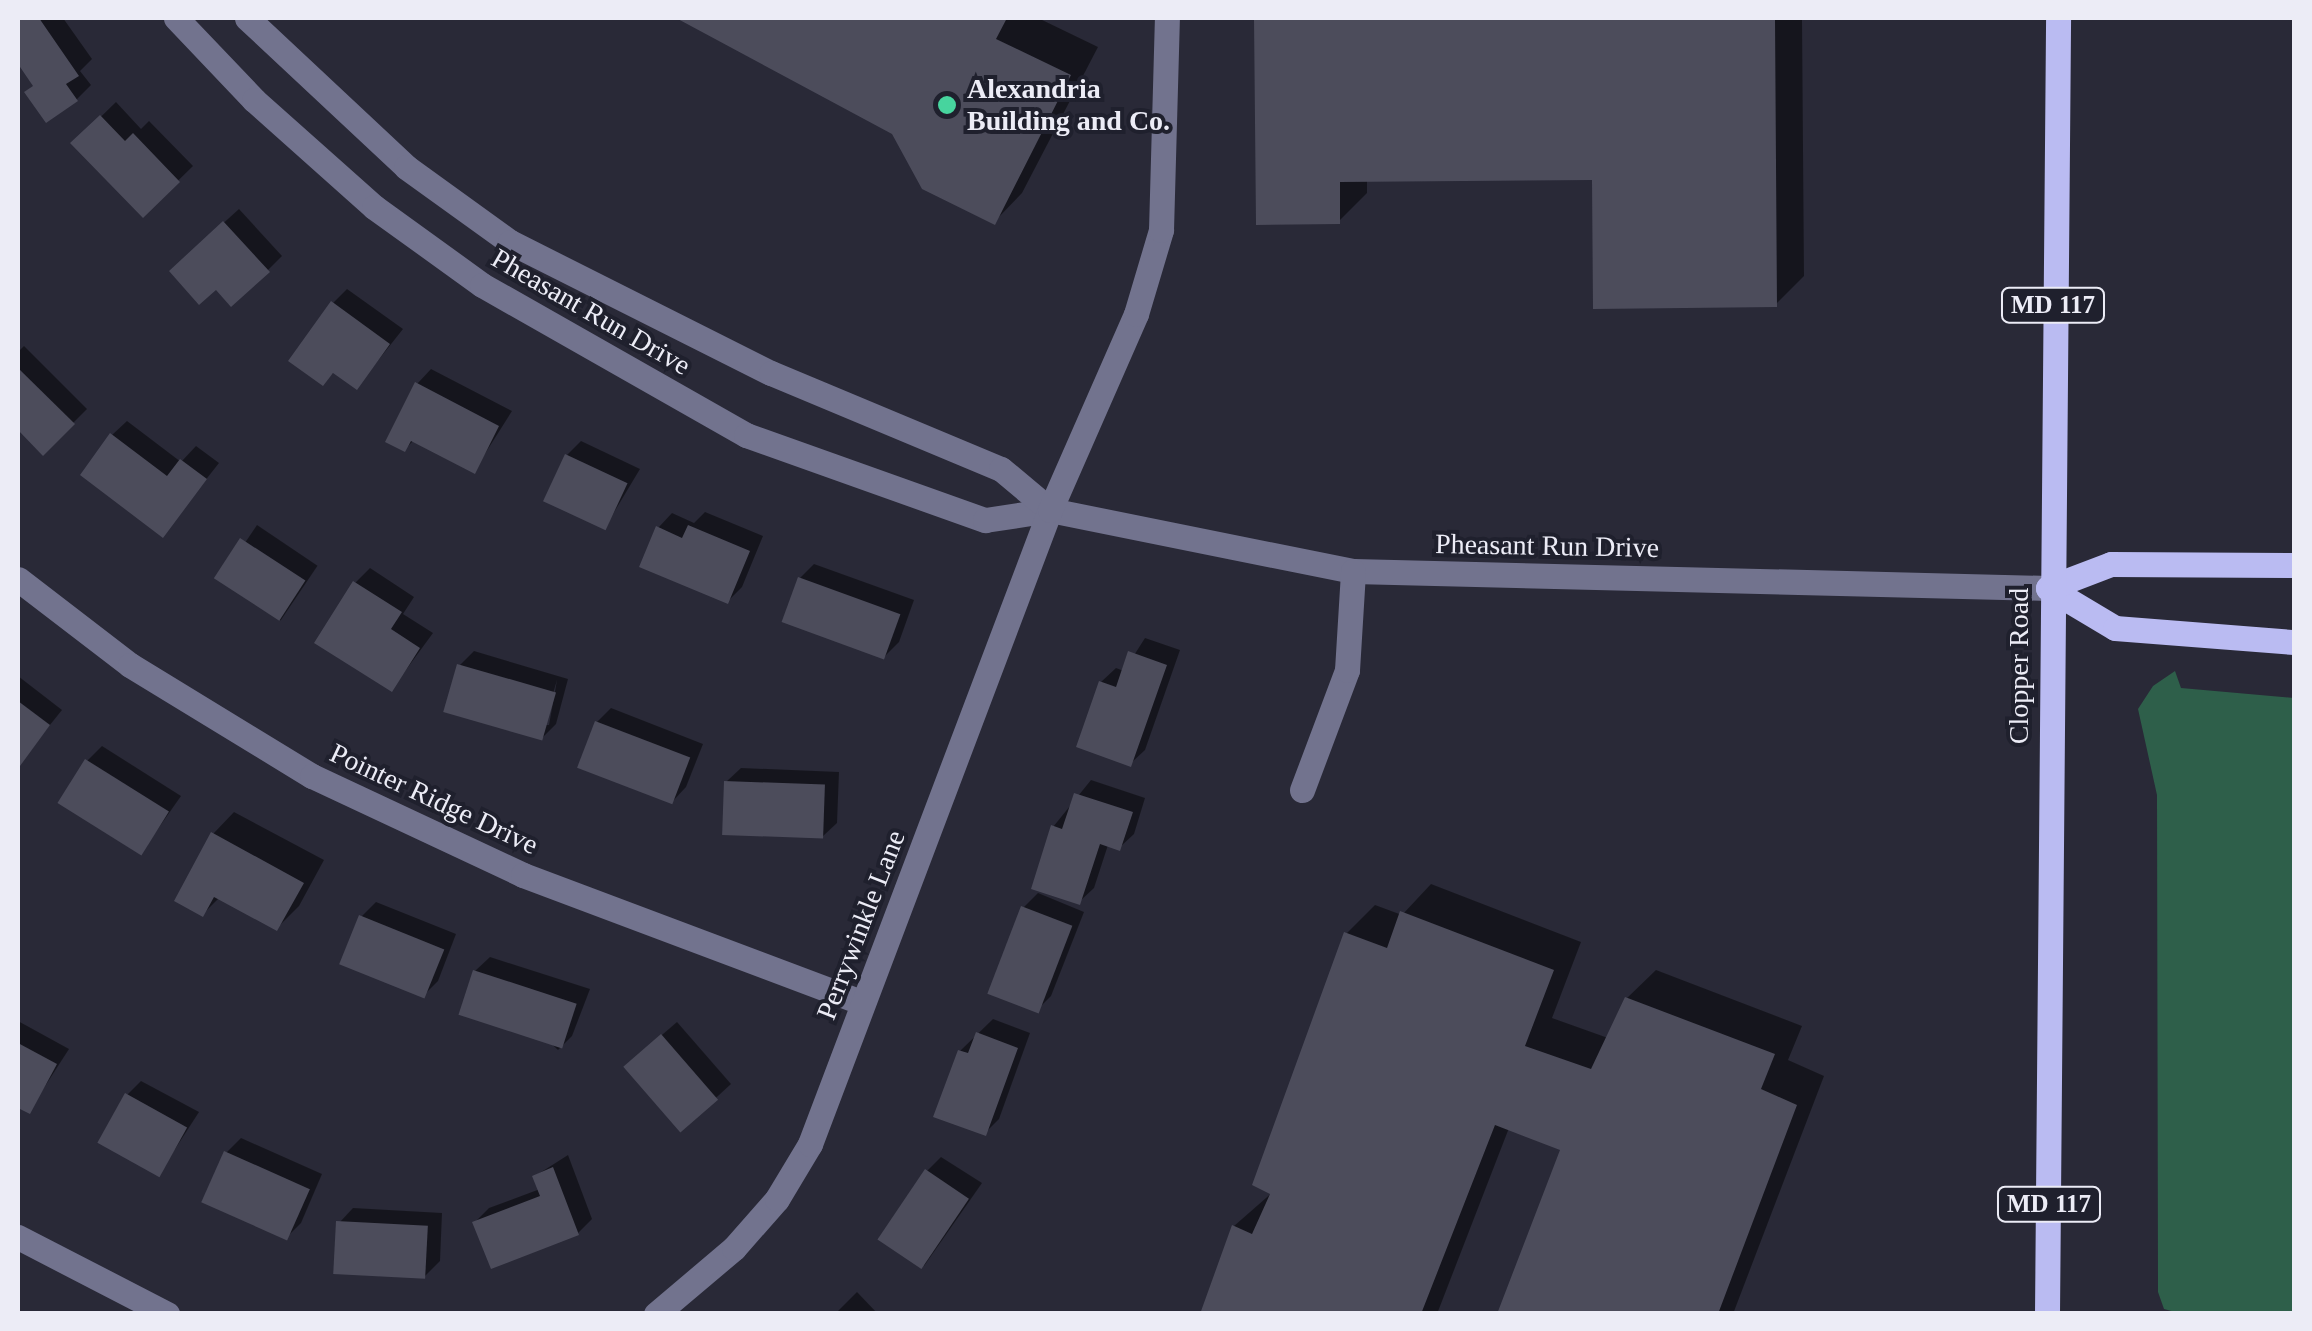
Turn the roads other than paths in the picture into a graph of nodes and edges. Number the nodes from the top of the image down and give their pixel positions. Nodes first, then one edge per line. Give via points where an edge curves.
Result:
1 (176, 18) edge
2 (247, 18) edge
3 (1167, 18) edge
4 (2058, 18) edge
5 (1050, 510) junction
6 (2294, 565) edge
7 (1352, 571) junction
8 (18, 579) edge
9 (2048, 588) junction
10 (2294, 642) edge
11 (1302, 790) dead end
12 (863, 1003) junction
13 (18, 1237) edge
14 (166, 1314) edge
15 (656, 1314) edge
16 (2047, 1314) edge

1 - 5 street, Pheasant Run Drive via 254,100 374,207 482,286 746,435 985,520
2 - 5 street, Pheasant Run Drive via 406,166 510,242 770,373 1001,469
3 - 5 street, Perrywinkle Lane via 1161,230 1136,314
4 - 9 main road, Clopper Road / MD 117
5 - 7 street, Pheasant Run Drive
5 - 12 street, Perrywinkle Lane
6 - 9 main road via 2111,564
7 - 9 street, Pheasant Run Drive
7 - 11 street via 1347,670
8 - 12 street, Pointer Ridge Drive via 130,665 312,776 523,874
9 - 10 main road via 2115,628
9 - 16 main road, Clopper Road / MD 117
12 - 15 street, Perrywinkle Lane via 810,1144 777,1199 690,1291
13 - 14 street

